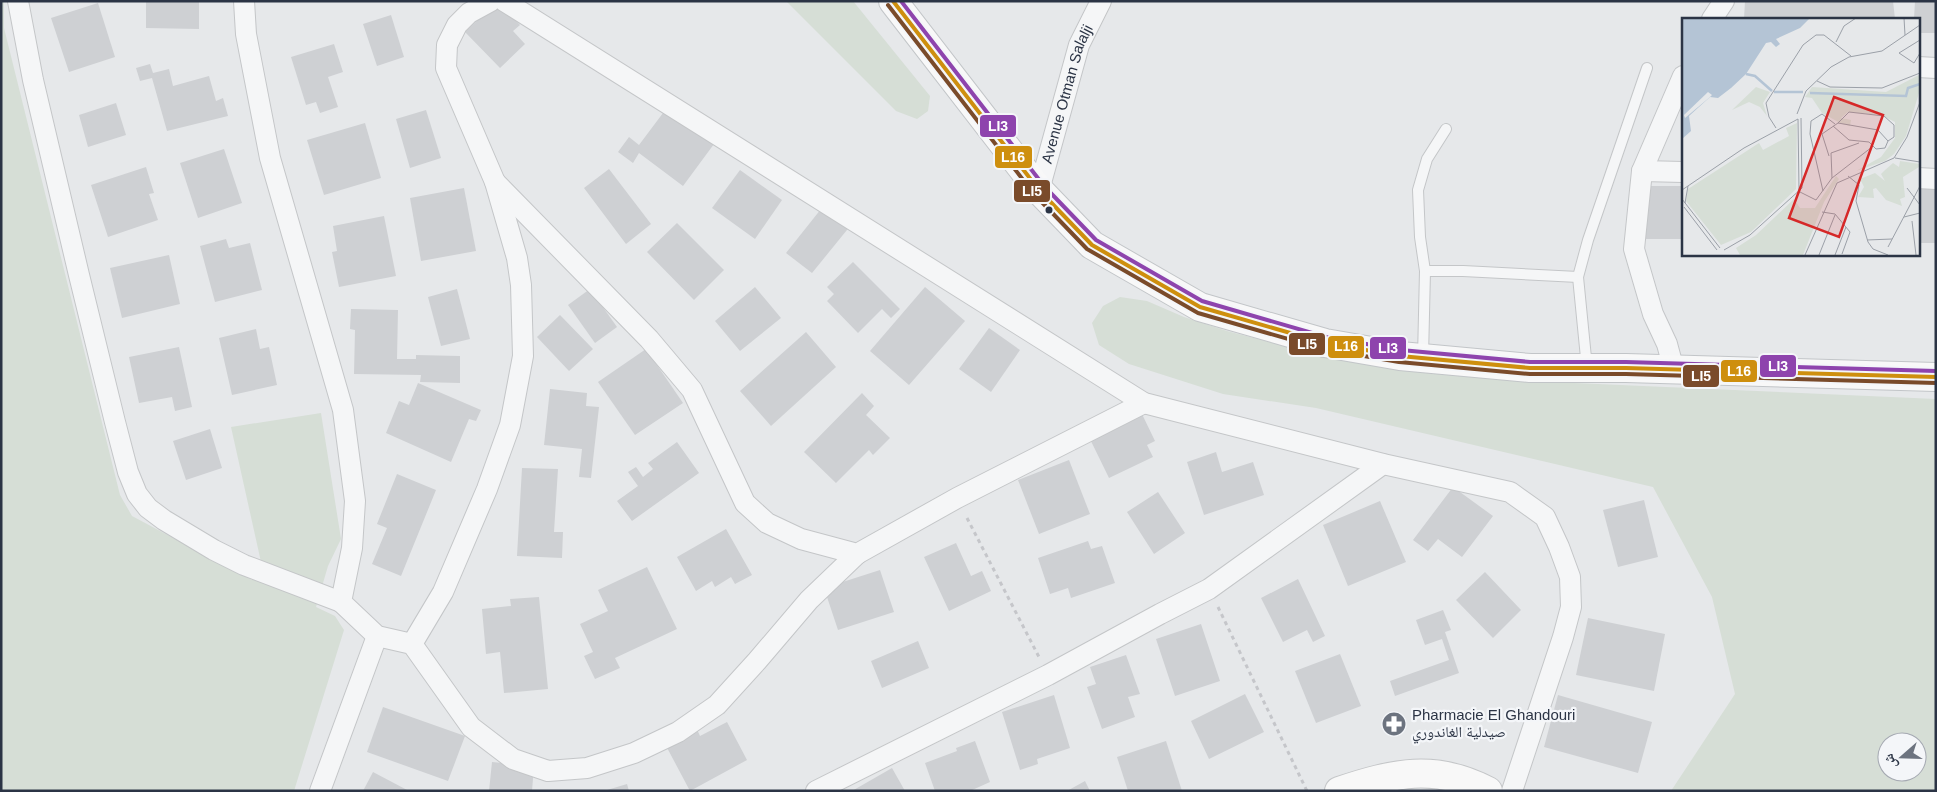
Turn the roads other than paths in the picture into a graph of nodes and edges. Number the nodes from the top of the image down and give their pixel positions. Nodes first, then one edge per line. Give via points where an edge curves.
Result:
1 (18, 1) edge
2 (244, 1) edge
3 (491, 1) edge
4 (504, 1) edge
5 (893, 1) edge
6 (1101, 1) edge
7 (1724, 1) edge
8 (1713, 18) edge
9 (1920, 67) edge
10 (1647, 68) dead end
11 (1936, 68) edge
12 (1682, 78) edge
13 (1446, 130) dead end
14 (1642, 171) junction
15 (1682, 172) edge
16 (1920, 178) edge
17 (1936, 179) edge
18 (495, 182) junction
19 (1039, 190) junction
20 (1425, 271) junction
21 (1578, 277) junction
22 (1423, 358) junction
23 (1587, 369) junction
24 (1674, 370) junction
25 (1936, 377) edge
26 (1144, 403) junction
27 (1383, 464) junction
28 (857, 554) junction
29 (341, 602) junction
30 (377, 636) junction
31 (412, 644) junction
32 (320, 791) edge
33 (816, 791) edge
34 (1339, 791) edge
35 (1488, 791) edge
36 (1512, 791) edge

1 - 29 street via 33,80 79,275 128,472 137,494 164,520 214,550 244,565
2 - 29 street via 246,34 270,158 343,410 355,501 352,548
3 - 18 street via 469,13 457,25 448,44 446,68
4 - 26 street
5 - 19 main road
6 - 19 street, Avenue Otman Salalji via 1079,45
7 - 8 street
9 - 11 street
10 - 21 lane
12 - 14 street
13 - 20 lane via 1427,159 1418,190
14 - 15 street
14 - 24 street via 1634,249
16 - 17 street
18 - 28 street via 692,390 745,503 767,524 801,539
18 - 31 street via 518,258 523,356 510,425 487,490 443,592
19 - 22 main road via 1092,245 1200,307 1325,342
20 - 21 lane
20 - 22 lane
21 - 23 lane
22 - 23 main road via 1530,368
23 - 24 main road
24 - 25 main road
26 - 27 street
26 - 28 street via 957,498
27 - 33 street via 1209,589 1048,675
27 - 36 street via 1510,492 1545,517 1559,547 1570,577 1571,607
28 - 31 street via 809,600 717,704 678,732 634,753 587,768 548,771 513,759 471,727
29 - 30 street
30 - 31 street
30 - 32 street
34 - 35 main road via 1423,772 1459,778

